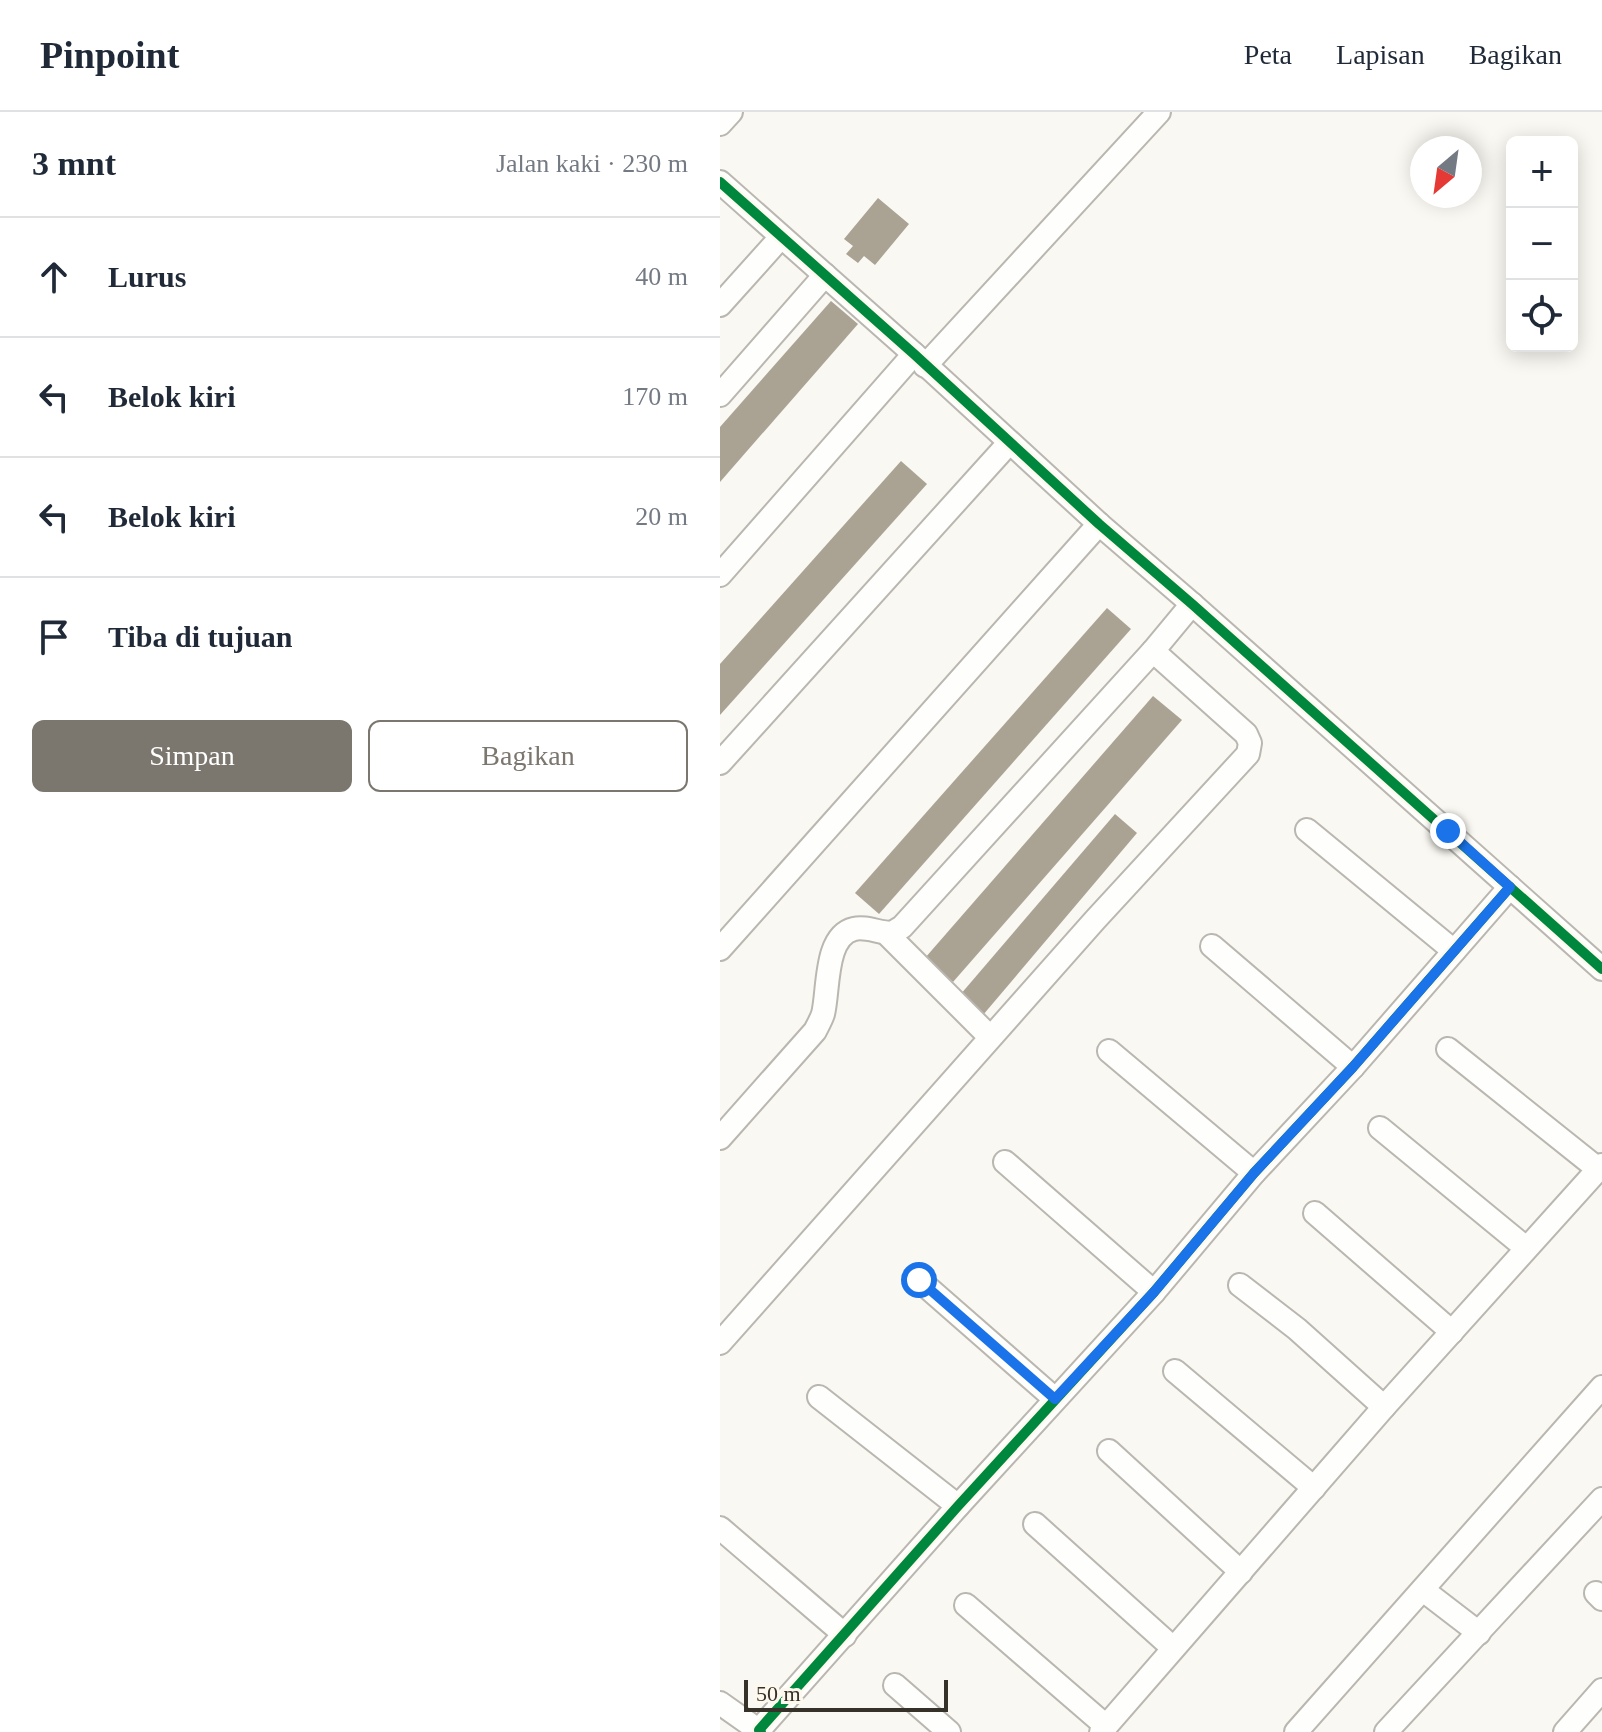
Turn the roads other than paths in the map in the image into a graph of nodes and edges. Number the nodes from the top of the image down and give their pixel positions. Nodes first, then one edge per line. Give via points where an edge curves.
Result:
1 (731, 112) edge
2 (1159, 112) edge
3 (720, 124) edge
4 (720, 182) edge
5 (781, 237) junction
6 (825, 275) junction
7 (720, 305) edge
8 (919, 360) junction
9 (720, 395) edge
10 (1009, 443) junction
11 (1099, 524) junction
12 (720, 575) edge
13 (1192, 604) junction
14 (1153, 651) junction
15 (720, 763) edge
16 (1307, 830) dead end
17 (1510, 887) junction
18 (887, 934) junction
19 (1212, 946) dead end
20 (720, 949) edge
21 (1454, 951) junction
22 (1602, 969) edge
23 (990, 1037) junction
24 (1448, 1049) dead end
25 (1109, 1051) dead end
26 (1353, 1067) junction
27 (1380, 1128) dead end
28 (720, 1138) edge
29 (1005, 1162) dead end
30 (1600, 1167) edge
31 (1254, 1173) junction
32 (1315, 1213) dead end
33 (1526, 1248) junction
34 (919, 1280) dead end
35 (1240, 1285) dead end
36 (1154, 1292) junction
37 (1452, 1332) junction
38 (720, 1343) edge
39 (1175, 1371) dead end
40 (1602, 1387) edge
41 (819, 1397) dead end
42 (1055, 1399) junction
43 (1384, 1407) junction
44 (1109, 1451) dead end
45 (1314, 1488) junction
46 (1602, 1499) edge
47 (958, 1506) junction
48 (1035, 1524) dead end
49 (720, 1528) edge
50 (1241, 1572) junction
51 (1423, 1590) junction
52 (966, 1605) dead end
53 (1479, 1633) junction
54 (845, 1635) junction
55 (1173, 1648) junction
56 (895, 1685) dead end
57 (1602, 1690) edge
58 (720, 1703) edge
59 (1103, 1729) edge
60 (760, 1731) edge
61 (949, 1732) edge
62 (1296, 1732) edge
63 (1386, 1732) edge
64 (1565, 1732) edge

1 - 3 street
2 - 8 street
4 - 5 street
5 - 6 street
5 - 7 street
6 - 8 street
6 - 9 street
8 - 10 street
8 - 12 street
10 - 11 street
10 - 15 street
11 - 13 street
11 - 20 street
13 - 14 street
13 - 17 street
14 - 18 street via 902,927
14 - 23 street via 1246,734 1248,754
16 - 21 street
17 - 21 street
17 - 22 street
18 - 23 street
18 - 28 street via 856,928 839,939 815,1031
19 - 26 street
21 - 26 street
23 - 38 street
24 - 30 street
25 - 31 street
26 - 31 street
27 - 33 street
29 - 36 street
30 - 33 street
31 - 36 street
32 - 37 street
33 - 37 street
34 - 42 street
35 - 43 street
36 - 42 street
37 - 43 street
39 - 45 street
40 - 51 street
41 - 47 street
42 - 47 street
43 - 45 street
44 - 50 street
45 - 50 street
46 - 53 street
47 - 54 street
48 - 55 street
49 - 54 street
50 - 55 street
51 - 53 street
51 - 62 street
52 - 59 street
53 - 63 street
54 - 60 street
55 - 59 street
56 - 61 street
57 - 64 street
58 - 60 street

